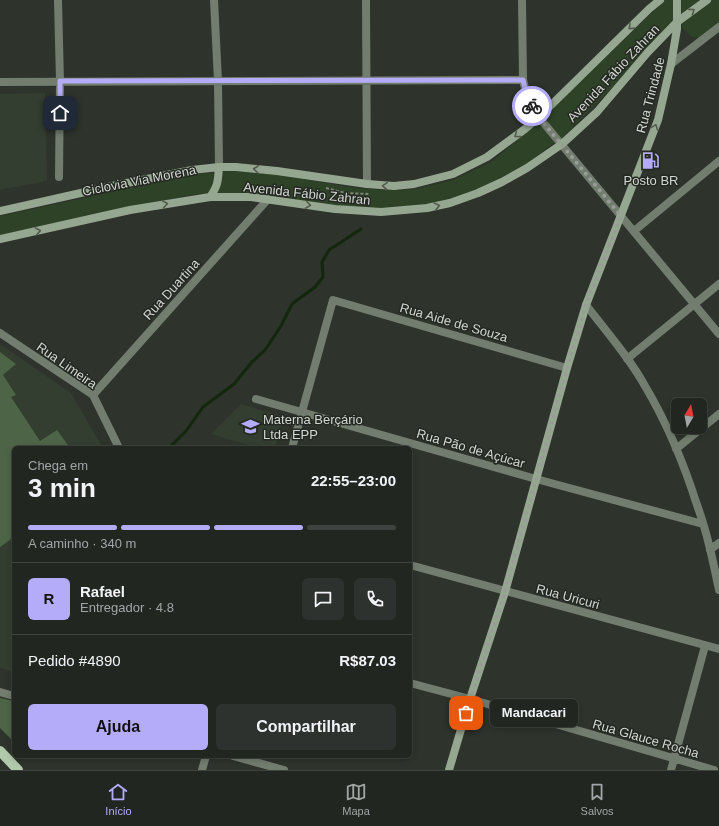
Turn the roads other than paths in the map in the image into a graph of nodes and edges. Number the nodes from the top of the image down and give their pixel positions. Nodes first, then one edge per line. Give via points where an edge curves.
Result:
1 (58, 0) edge
2 (214, 0) edge
3 (366, 0) edge
4 (522, 0) edge
5 (660, 0) edge
6 (677, 0) edge
7 (707, 0) edge
8 (677, 22) junction
9 (719, 27) edge
10 (671, 64) junction
11 (523, 80) junction
12 (60, 81) junction
13 (218, 81) junction
14 (366, 81) junction
15 (0, 82) edge
16 (539, 117) junction
17 (562, 144) junction
18 (719, 161) edge
19 (218, 167) junction
20 (59, 177) dead end
21 (367, 184) junction
22 (210, 197) junction
23 (268, 199) junction
24 (0, 211) edge
25 (621, 216) junction
26 (634, 231) junction
27 (0, 239) edge
28 (719, 284) edge
29 (694, 304) junction
30 (586, 305) junction
31 (0, 333) edge
32 (719, 334) edge
33 (628, 359) junction
34 (567, 368) junction
35 (93, 395) junction
36 (256, 399) dead end
37 (302, 413) junction
38 (719, 414) edge
39 (118, 446) edge
40 (293, 446) edge
41 (676, 449) junction
42 (536, 479) junction
43 (703, 524) junction
44 (719, 543) edge
45 (710, 550) junction
46 (412, 566) edge
47 (719, 590) edge
48 (505, 592) junction
49 (705, 646) junction
50 (719, 649) edge
51 (412, 684) edge
52 (0, 692) edge
53 (12, 695) edge
54 (470, 699) junction
55 (0, 751) edge
56 (205, 758) edge
57 (240, 758) edge
58 (674, 759) junction
59 (18, 770) edge
60 (202, 770) edge
61 (284, 770) edge
62 (449, 770) edge
63 (671, 770) edge
64 (714, 770) edge

1 - 12 street
2 - 13 street
3 - 14 street
4 - 11 street
5 -> 16 main road, Avenida Fábio Zahran
6 - 8 main road, Rua Trindade
8 -> 7 main road, Avenida Fábio Zahran
8 - 10 main road, Rua Trindade
8 - 17 main road, Avenida Fábio Zahran via 596,112
9 - 10 street
25 -> 10 main road, Rua Trindade via 658,120
11 - 14 street
11 - 16 street via 527,97
12 - 13 street
12 - 15 street
12 - 20 street
13 - 14 street
13 - 19 street
14 - 21 street
16 - 17 street
16 -> 21 main road, Avenida Fábio Zahran via 487,157 453,174 414,184
23 -> 17 main road, Avenida Fábio Zahran via 335,209 380,212 426,208 450,203 502,182
17 - 25 street
18 - 26 street
21 -> 19 main road, Avenida Fábio Zahran via 277,171
19 - 22 main road via 218,183
19 - 24 main road, Avenida Fábio Zahran via 112,186
22 - 23 main road, Avenida Fábio Zahran
27 -> 22 main road, Avenida Fábio Zahran via 130,210
23 - 35 street, Rua Duartina
25 - 26 street
25 - 30 main road, Rua Trindade
26 - 29 street
28 - 29 street
29 - 32 street
29 - 33 street
30 - 33 street
30 - 34 main road, Rua Trindade
31 - 35 street, Rua Limeira
33 - 41 street via 648,390
34 - 37 street, Rua Aide de Souza via 333,300
34 - 42 main road, Rua Trindade
35 - 39 street, Rua Limeira
36 - 37 street, Rua Pão de Açúcar
37 - 40 street
37 - 42 street, Rua Pão de Açúcar
38 - 41 street
41 - 43 street
42 - 43 street, Rua Pão de Açúcar
42 - 48 main road, Rua Trindade
43 - 45 street
44 - 45 street
45 - 47 street
46 - 48 street, Rua Uricuri
48 - 49 street, Rua Uricuri
48 - 54 main road, Rua Trindade
49 - 50 street, Rua Uricuri
49 - 58 street
51 - 54 street, Rua Glauce Rocha
52 - 53 street
54 - 58 street, Rua Glauce Rocha
54 - 62 main road, Rua Trindade
55 - 59 main road
56 - 60 street
57 - 61 street
58 - 63 street
58 - 64 street, Rua Glauce Rocha

